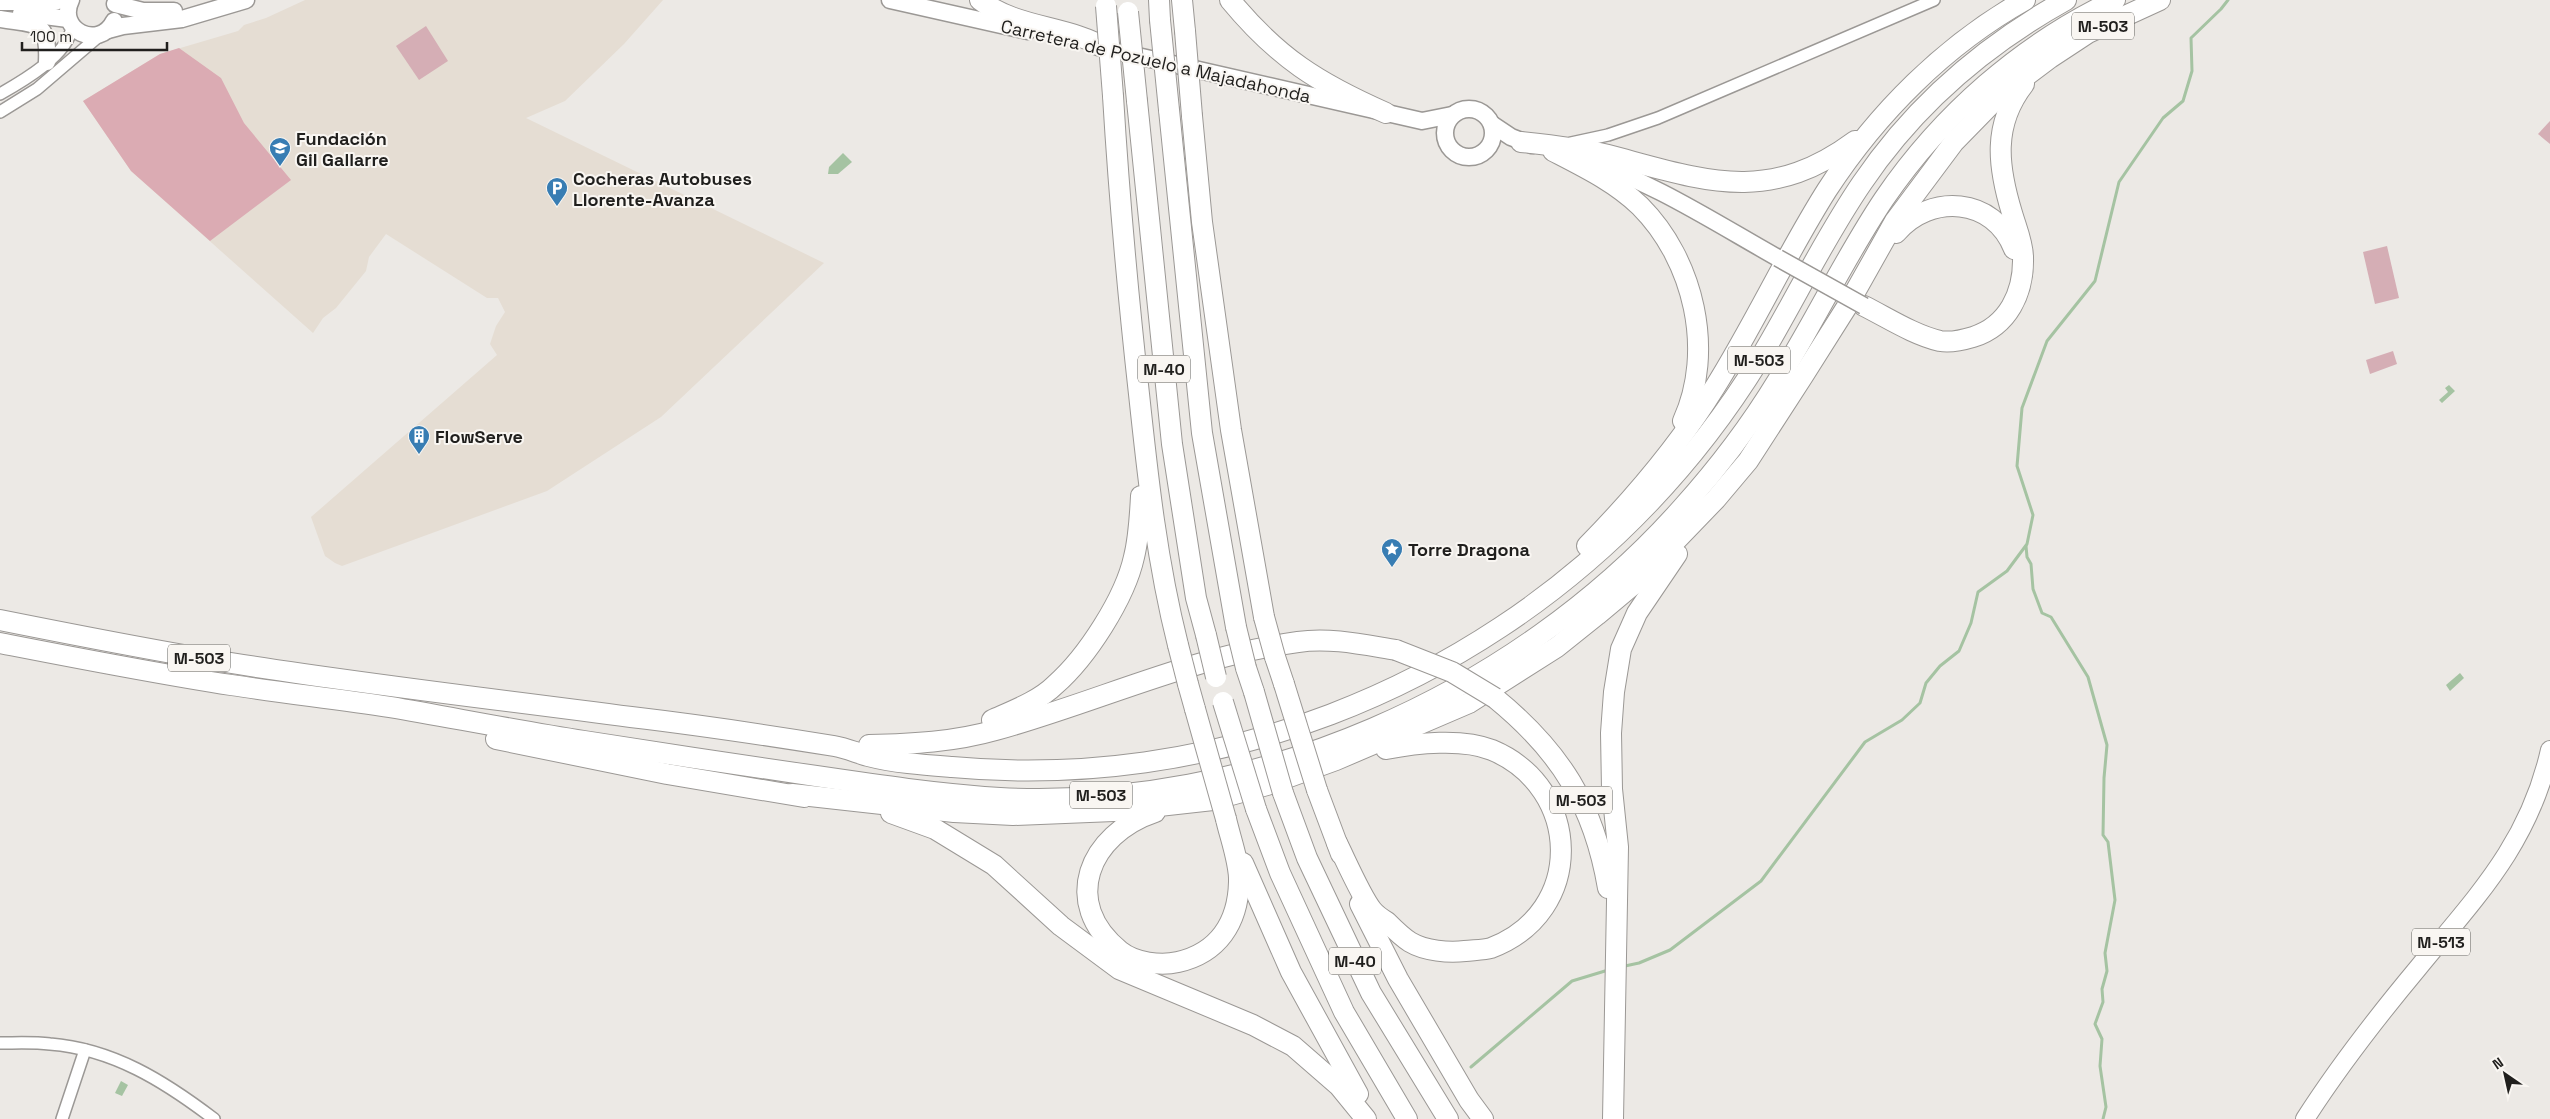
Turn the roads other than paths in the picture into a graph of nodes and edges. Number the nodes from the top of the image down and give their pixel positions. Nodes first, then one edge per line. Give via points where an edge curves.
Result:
1 (61, 0) edge
2 (71, 0) edge
3 (230, 0) edge
4 (246, 0) edge
5 (890, 0) edge
6 (980, 0) edge
7 (1159, 0) edge
8 (1182, 0) edge
9 (1230, 0) edge
10 (1934, 0) edge
11 (2025, 0) edge
12 (2066, 0) edge
13 (2115, 0) edge
14 (2160, 0) edge
15 (0, 2) edge
16 (114, 2) edge
17 (1106, 3) edge
18 (1128, 6) edge
19 (0, 8) edge
20 (0, 19) edge
21 (70, 23) junction
22 (103, 33) junction
23 (1107, 49) junction
24 (2019, 58) junction
25 (2050, 58) junction
26 (47, 62) junction
27 (0, 94) edge
28 (0, 112) edge
29 (1386, 113) junction
30 (1452, 115) junction
31 (1422, 120) junction
32 (1493, 125) junction
33 (1874, 126) junction
34 (1445, 138) junction
35 (1521, 142) joint
36 (1552, 149) junction
37 (1486, 151) junction
38 (1895, 221) junction
39 (1873, 259) junction
40 (2021, 280) junction
41 (1864, 306) joint
42 (1145, 452) junction
43 (1748, 460) junction
44 (1662, 462) junction
45 (0, 620) edge
46 (0, 643) edge
47 (1408, 682) junction
48 (284, 693) junction
49 (935, 743) junction
50 (843, 748) junction
51 (2550, 750) edge
52 (1336, 760) junction
53 (792, 794) junction
54 (1178, 804) junction
55 (1226, 819) junction
56 (1337, 843) junction
57 (1616, 930) junction
58 (0, 1043) edge
59 (85, 1050) junction
60 (62, 1119) edge
61 (214, 1119) edge
62 (1366, 1119) edge
63 (1373, 1119) edge
64 (1407, 1119) edge
65 (1448, 1119) edge
66 (1483, 1119) edge
67 (1613, 1119) edge
68 (2305, 1119) edge

1 - 15 street
2 - 21 street via 68,7
3 - 16 street via 163,12 143,11
4 - 22 street via 182,20 123,26
5 - 23 street, Carretera de Pozuelo a Majadahonda
6 - 23 highway via 1014,19 1087,38
7 - 65 highway, M-40, bridge via 1202,433 1246,668 1283,793 1307,858 1371,993
8 - 56 highway, bridge via 1202,222 1229,421 1264,617 1317,790
9 - 29 highway via 1255,30 1290,62 1342,94
10 - 36 street via 1641,124
11 - 33 highway, M-503 via 1945,57 1911,86
12 - 47 highway, M-503 via 2032,18 1973,62 1891,144 1839,219 1735,396 1685,463 1628,525 1529,609 1470,648
13 - 24 highway, M-503 via 2075,21
14 - 25 highway, M-503 via 2088,33
16 - 22 street via 114,21
17 - 42 highway, bridge via 1122,234
18 - 64 highway, M-40, bridge via 1172,444 1196,598 1223,702 1256,809 1280,873 1344,1012
19 - 21 street
20 - 26 street via 36,24 43,29
21 - 22 street via 86,36
21 - 26 street via 71,38
22 - 28 street via 37,89
23 - 29 street, Carretera de Pozuelo a Majadahonda
24 - 38 highway via 1954,128
24 - 48 highway, M-503 via 1966,102 1914,159 1868,226 1756,415 1705,482 1647,545 1543,636 1412,711 1332,745 1233,774 1164,788 1110,794 1002,798 902,789 532,733 386,706
25 - 38 highway, M-503 via 2000,96 1954,142
25 - 40 highway, M-503 via 2012,100 2002,127 2003,184 2023,256
26 - 27 street
29 - 31 street, Carretera de Pozuelo a Majadahonda
30 - 31 street, Carretera de Pozuelo a Majadahonda
30 - 32 street via 1468,109 1476,110 1489,118
30 - 34 street via 1447,122
31 - 34 street, Carretera de Pozuelo a Majadahonda
32 - 35 street
32 - 37 street via 1492,143
33 - 36 highway via 1818,165 1759,182 1697,179 1609,156
33 - 44 highway, M-503 via 1827,190 1715,387
34 - 37 street via 1448,146 1459,156 1474,157
35 - 36 highway
36 - 37 street via 1508,147
36 - 41 street, bridge via 1630,177
36 - 44 highway, M-503 via 1604,178 1641,207 1677,258 1689,288 1697,322 1697,370 1686,415
38 - 39 highway, M-503
39 - 40 highway, M-503 via 1914,216 1948,205 1970,208 2001,227 2013,246
39 - 43 highway, M-503 via 1846,308
40 - 41 highway via 2004,319 1987,333 1962,341 1942,341 1924,336
42 - 49 highway via 1134,558 1116,604 1086,652 1054,686 1012,711
42 - 55 highway, bridge via 1151,512 1169,610
43 - 52 highway, M-503 via 1686,532 1634,584 1557,647 1468,703
43 - 57 highway, M-503 via 1668,566 1637,613 1621,649 1611,733 1618,847
44 - 47 highway, M-503 via 1619,513 1556,574 1478,635
45 - 50 highway, M-503 via 232,663
46 - 48 highway, M-503
47 - 50 highway, M-503 via 1326,718 1216,749 1147,763 1072,770 998,770 872,757
48 - 53 highway via 313,704 435,725 548,751
49 - 50 highway, M-503
49 - 57 highway, M-503, bridge via 995,731 1228,656 1300,642 1338,642 1396,650 1452,672 1495,698 1524,721 1542,741 1590,817 1602,852
51 - 68 main road, M-513 via 2537,794 2516,843 2474,902 2341,1064
52 - 54 highway, M-503 via 1214,800
52 - 56 highway via 1410,744 1448,742 1491,750 1525,770 1549,799 1560,828 1562,863 1552,894 1530,926 1491,948 1450,953 1411,943 1372,910
53 - 54 highway, M-503 via 954,812 1013,814 1077,813
53 - 62 highway via 895,813 935,829 994,865 1076,938 1119,969 1253,1025 1294,1046 1340,1086
54 - 55 highway via 1135,819 1109,838 1095,857 1088,879 1089,902 1100,929 1121,952 1143,962 1168,964 1193,959 1219,942 1233,920 1240,881
55 - 63 highway via 1291,972
56 - 66 highway via 1349,879 1398,980
57 - 67 highway, M-503
58 - 59 street via 48,1044
59 - 60 street
59 - 61 street via 110,1056 140,1070

